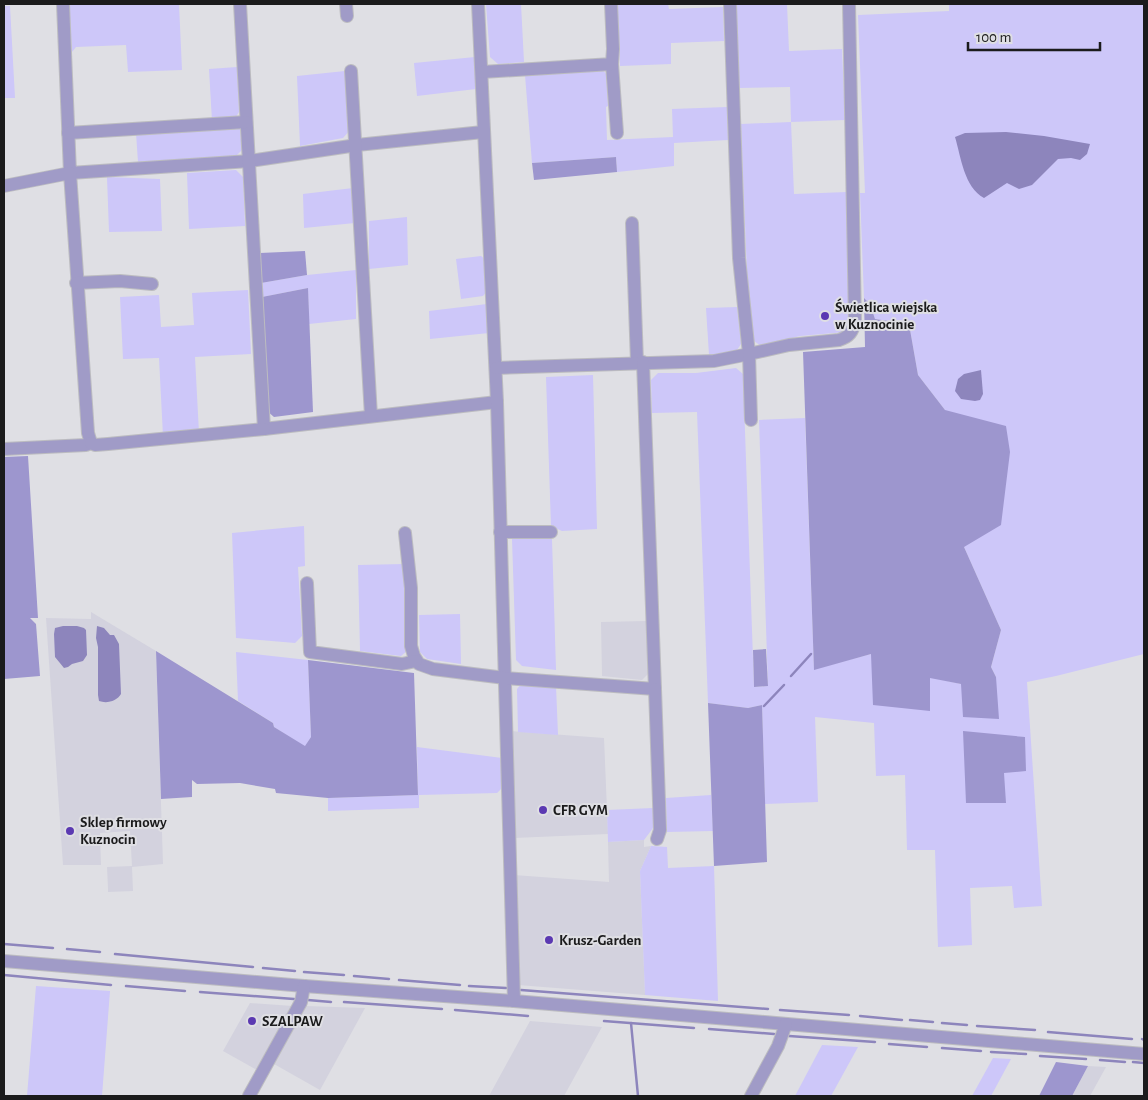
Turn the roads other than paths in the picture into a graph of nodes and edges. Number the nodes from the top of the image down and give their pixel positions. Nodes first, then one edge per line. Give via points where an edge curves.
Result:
1 (63, 4) edge
2 (240, 4) edge
3 (478, 4) edge
4 (611, 4) edge
5 (730, 4) edge
6 (849, 4) edge
7 (612, 64) junction
8 (351, 71) dead end
9 (482, 72) junction
10 (246, 122) junction
11 (483, 132) junction
12 (68, 133) junction
13 (617, 133) dead end
14 (357, 145) junction
15 (250, 161) junction
16 (70, 172) junction
17 (4, 186) edge
18 (632, 223) dead end
19 (76, 283) junction
20 (152, 284) dead end
21 (749, 354) junction
22 (640, 362) junction
23 (496, 368) junction
24 (497, 402) junction
25 (371, 416) junction
26 (751, 420) dead end
27 (264, 429) junction
28 (91, 443) junction
29 (4, 449) edge
30 (500, 532) junction
31 (551, 532) dead end
32 (405, 533) dead end
33 (307, 583) dead end
34 (416, 661) junction
35 (505, 678) junction
36 (655, 689) junction
37 (657, 839) dead end
38 (4, 961) edge
39 (304, 986) junction
40 (514, 1001) junction
41 (786, 1024) junction
42 (1144, 1054) edge
43 (248, 1096) edge
44 (750, 1096) edge

1 - 12 street
2 - 10 street
3 - 9 street
4 - 7 street
5 - 21 street via 739,258
6 - 21 street via 854,327 846,338 839,340 789,344
7 - 9 street
7 - 13 street
8 - 14 street
9 - 11 street
10 - 12 street
10 - 15 street
11 - 14 street
11 - 23 street
12 - 16 street
14 - 15 street
14 - 25 street
15 - 16 street
15 - 27 street
16 - 17 street
16 - 19 street
18 - 22 street
19 - 20 street via 120,281
19 - 28 street
21 - 22 street via 714,360
21 - 26 street
22 - 23 street
22 - 36 street
23 - 24 street
24 - 25 street
24 - 30 street
25 - 27 street
27 - 28 street
28 - 29 street
30 - 31 street
30 - 35 street
32 - 34 street via 411,588 411,646
33 - 34 street via 310,652 402,664
34 - 35 street via 433,669
35 - 36 street
35 - 40 street
36 - 37 street via 660,830
38 - 39 street
39 - 40 street
39 - 43 street via 301,1002
40 - 41 street
41 - 42 street
41 - 44 street via 778,1046

